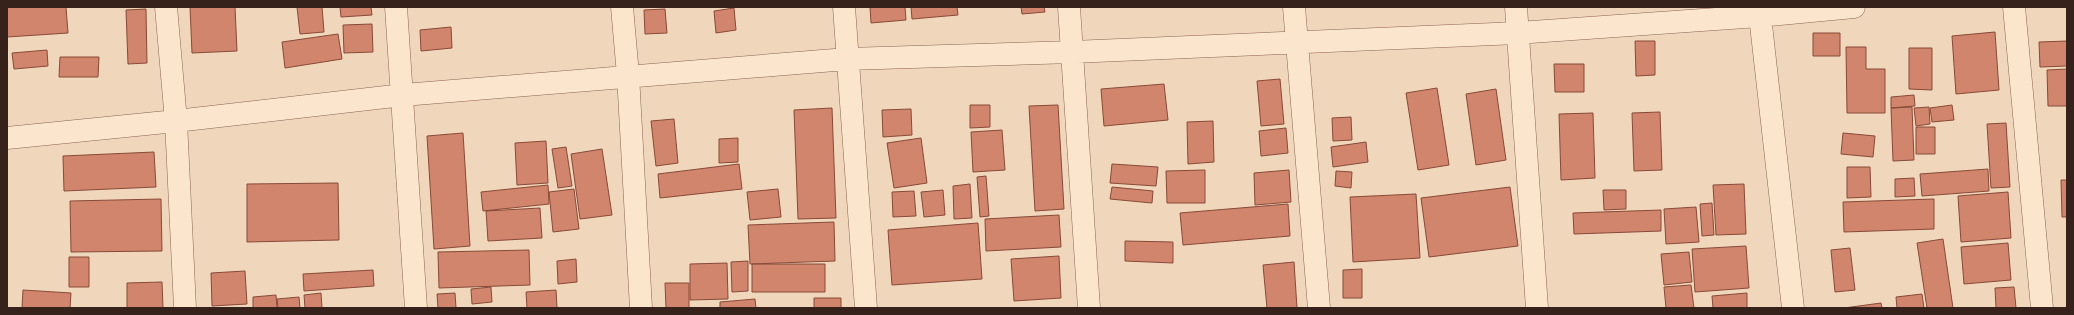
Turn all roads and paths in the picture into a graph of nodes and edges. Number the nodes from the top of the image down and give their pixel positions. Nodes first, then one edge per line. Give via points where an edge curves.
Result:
1 (166, 7) edge
2 (396, 7) edge
3 (622, 7) edge
4 (844, 7) edge
5 (1069, 7) edge
6 (1294, 7) edge
7 (1516, 7) edge
8 (1854, 7) edge
9 (2014, 7) edge
10 (1759, 12) edge
11 (1518, 33) junction
12 (1296, 43) junction
13 (1072, 52) junction
14 (847, 59) junction
15 (628, 76) junction
16 (403, 94) junction
17 (176, 121) junction
18 (7, 138) edge
19 (185, 308) edge
20 (416, 308) edge
21 (641, 308) edge
22 (866, 308) edge
23 (1089, 308) edge
24 (1319, 308) edge
25 (1537, 308) edge
26 (1793, 308) edge
27 (2042, 308) edge

1 - 17 street
2 - 16 street
3 - 15 street
4 - 14 street
5 - 13 street
6 - 12 street
7 - 11 street
8 - 10 street
9 - 27 street
10 - 11 street
10 - 26 street
11 - 12 street
11 - 25 street
12 - 13 street
12 - 24 street
13 - 14 street
13 - 23 street
14 - 15 street
14 - 22 street
15 - 16 street
15 - 21 street
16 - 17 street
16 - 20 street
17 - 18 street
17 - 19 street

